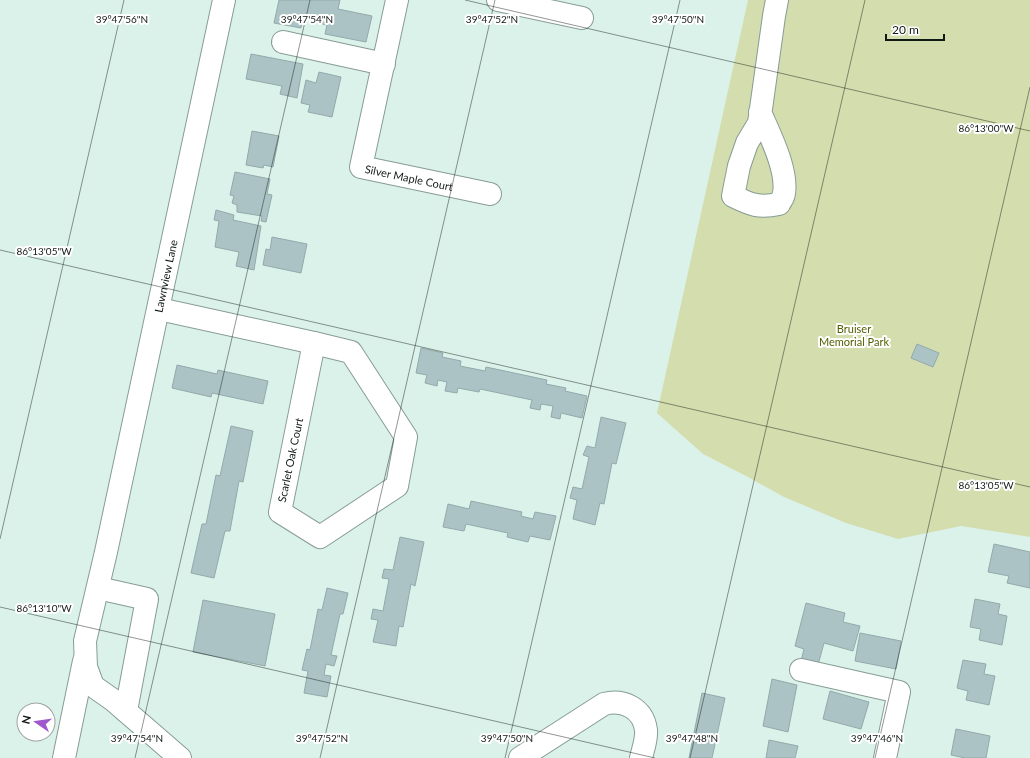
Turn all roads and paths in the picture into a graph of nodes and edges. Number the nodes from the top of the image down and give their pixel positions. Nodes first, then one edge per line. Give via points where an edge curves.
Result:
1 (224, 0) edge
2 (397, 0) edge
3 (498, 0) edge
4 (777, 0) edge
5 (582, 18) dead end
6 (283, 42) dead end
7 (384, 64) junction
8 (760, 112) dead end
9 (490, 194) dead end
10 (159, 309) junction
11 (314, 343) junction
12 (98, 588) junction
13 (85, 655) junction
14 (801, 670) dead end
15 (126, 711) junction
16 (64, 758) edge
17 (180, 758) edge
18 (520, 758) edge
19 (641, 758) edge
20 (885, 758) edge

1 - 10 street, Lawnview Lane
2 - 7 street, Silver Maple Court
3 - 5 street
4 - 8 street
6 - 7 street
7 - 9 street, Silver Maple Court via 361,167
10 - 11 street, Scarlet Oak Court
10 - 12 street, Lawnview Lane
11 - 11 street, Scarlet Oak Court via 280,512 320,537 398,486 406,437 351,352
12 - 13 street, Lawnview Lane via 85,641
12 - 15 street via 147,599
13 - 15 street via 86,668 93,686
13 - 16 street
14 - 20 street via 899,692
15 - 17 street
18 - 19 street via 604,704 612,702 628,704 640,714 646,729

